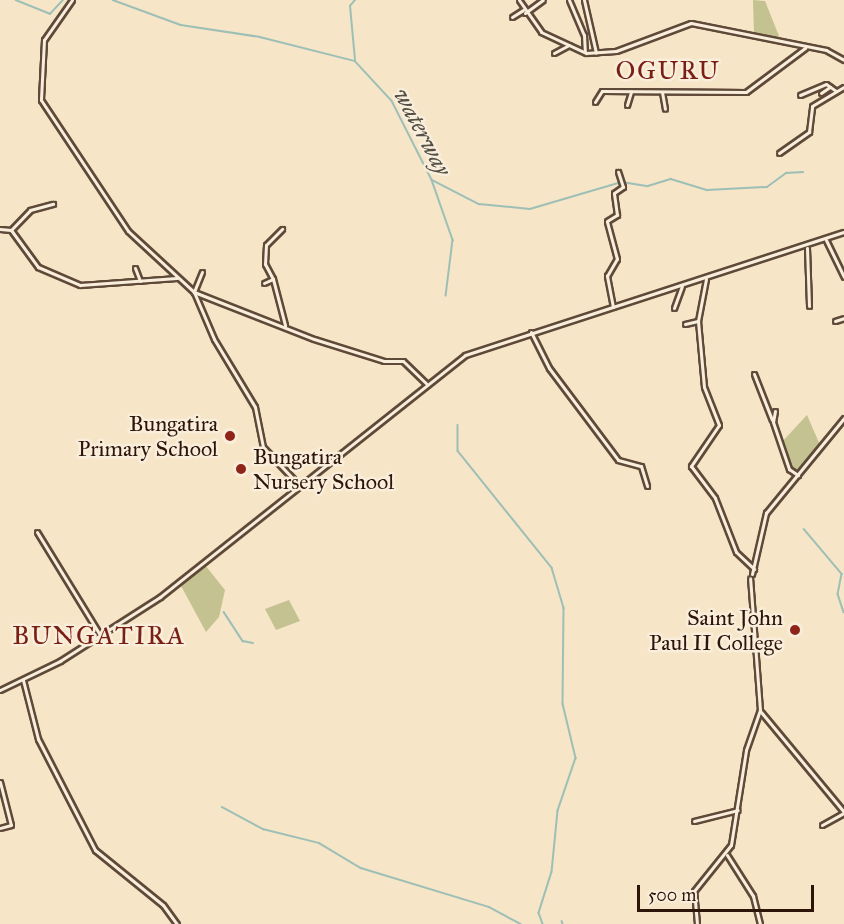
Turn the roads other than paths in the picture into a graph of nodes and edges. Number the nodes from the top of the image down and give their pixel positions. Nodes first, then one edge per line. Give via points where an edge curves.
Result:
1 (72, 0) edge
2 (519, 0) edge
3 (543, 0) edge
4 (570, 0) edge
5 (585, 0) edge
6 (524, 12) junction
7 (512, 17) dead end
8 (570, 45) junction
9 (805, 48) junction
10 (585, 52) junction
11 (554, 53) dead end
12 (596, 53) junction
13 (844, 60) edge
14 (830, 87) junction
15 (844, 87) edge
16 (836, 91) junction
17 (631, 92) junction
18 (662, 92) junction
19 (821, 93) dead end
20 (800, 95) dead end
21 (595, 102) dead end
22 (627, 105) dead end
23 (665, 109) dead end
24 (779, 153) dead end
25 (618, 172) dead end
26 (53, 204) dead end
27 (0, 229) edge
28 (282, 229) dead end
29 (11, 230) junction
30 (844, 232) edge
31 (825, 240) junction
32 (807, 248) junction
33 (135, 268) dead end
34 (202, 272) dead end
35 (844, 277) edge
36 (177, 278) junction
37 (273, 279) junction
38 (706, 279) junction
39 (140, 281) junction
40 (264, 283) dead end
41 (682, 286) junction
42 (194, 292) junction
43 (809, 306) dead end
44 (613, 307) junction
45 (674, 308) dead end
46 (844, 318) edge
47 (698, 321) junction
48 (835, 321) dead end
49 (685, 324) dead end
50 (285, 326) junction
51 (531, 332) junction
52 (754, 374) dead end
53 (427, 383) junction
54 (775, 411) dead end
55 (844, 418) edge
56 (773, 422) junction
57 (798, 475) junction
58 (647, 486) dead end
59 (302, 487) junction
60 (37, 532) dead end
61 (754, 569) junction
62 (100, 635) junction
63 (23, 680) junction
64 (0, 690) edge
65 (760, 710) junction
66 (0, 782) edge
67 (738, 810) junction
68 (844, 813) edge
69 (694, 821) dead end
70 (822, 825) dead end
71 (0, 828) edge
72 (727, 855) junction
73 (177, 924) edge
74 (697, 924) edge
75 (760, 924) edge

1 - 36 street via 44,40 41,100 124,226
2 - 6 street
3 - 6 street
4 - 10 street via 584,35
5 - 12 street
6 - 7 street
6 - 8 street via 541,32
8 - 10 street
8 - 11 street
9 - 12 street via 691,23
9 - 13 street
9 - 18 street via 746,92
10 - 12 street
14 - 16 street
14 - 19 street
14 - 20 street
15 - 16 street
16 - 24 street via 812,106 809,132
17 - 18 street
17 - 21 street via 602,91
17 - 22 street
18 - 23 street
25 - 44 street via 623,187 614,193 617,215 607,221 616,259 607,276
26 - 29 street via 30,210
27 - 29 street
28 - 37 street via 266,245 265,264
29 - 39 street via 28,256 51,275 80,285
30 - 31 street
31 - 32 street
31 - 35 street
32 - 38 street
32 - 43 street
33 - 39 street
34 - 42 street
36 - 39 street
36 - 42 street
37 - 40 street
37 - 50 street
38 - 41 street
38 - 47 street
41 - 44 street
41 - 45 street
42 - 50 street
42 - 59 street via 255,407 263,447
44 - 51 street
46 - 48 street
47 - 49 street
47 - 61 street via 705,387 719,425 691,466 716,498 736,552
50 - 53 street via 384,361 402,361
51 - 53 street via 465,355
51 - 58 street via 549,368 618,460 641,466
52 - 56 street
53 - 59 street
54 - 56 street
55 - 57 street
56 - 57 street via 789,469
57 - 61 street via 766,513
59 - 62 street
60 - 62 street
61 - 65 street via 751,576
62 - 63 street
63 - 64 street
63 - 73 street via 38,739 95,850 163,905
65 - 67 street via 746,750
65 - 68 street
66 - 71 street via 11,825
67 - 69 street
67 - 72 street
68 - 70 street
72 - 74 street via 694,891
72 - 75 street via 753,896

